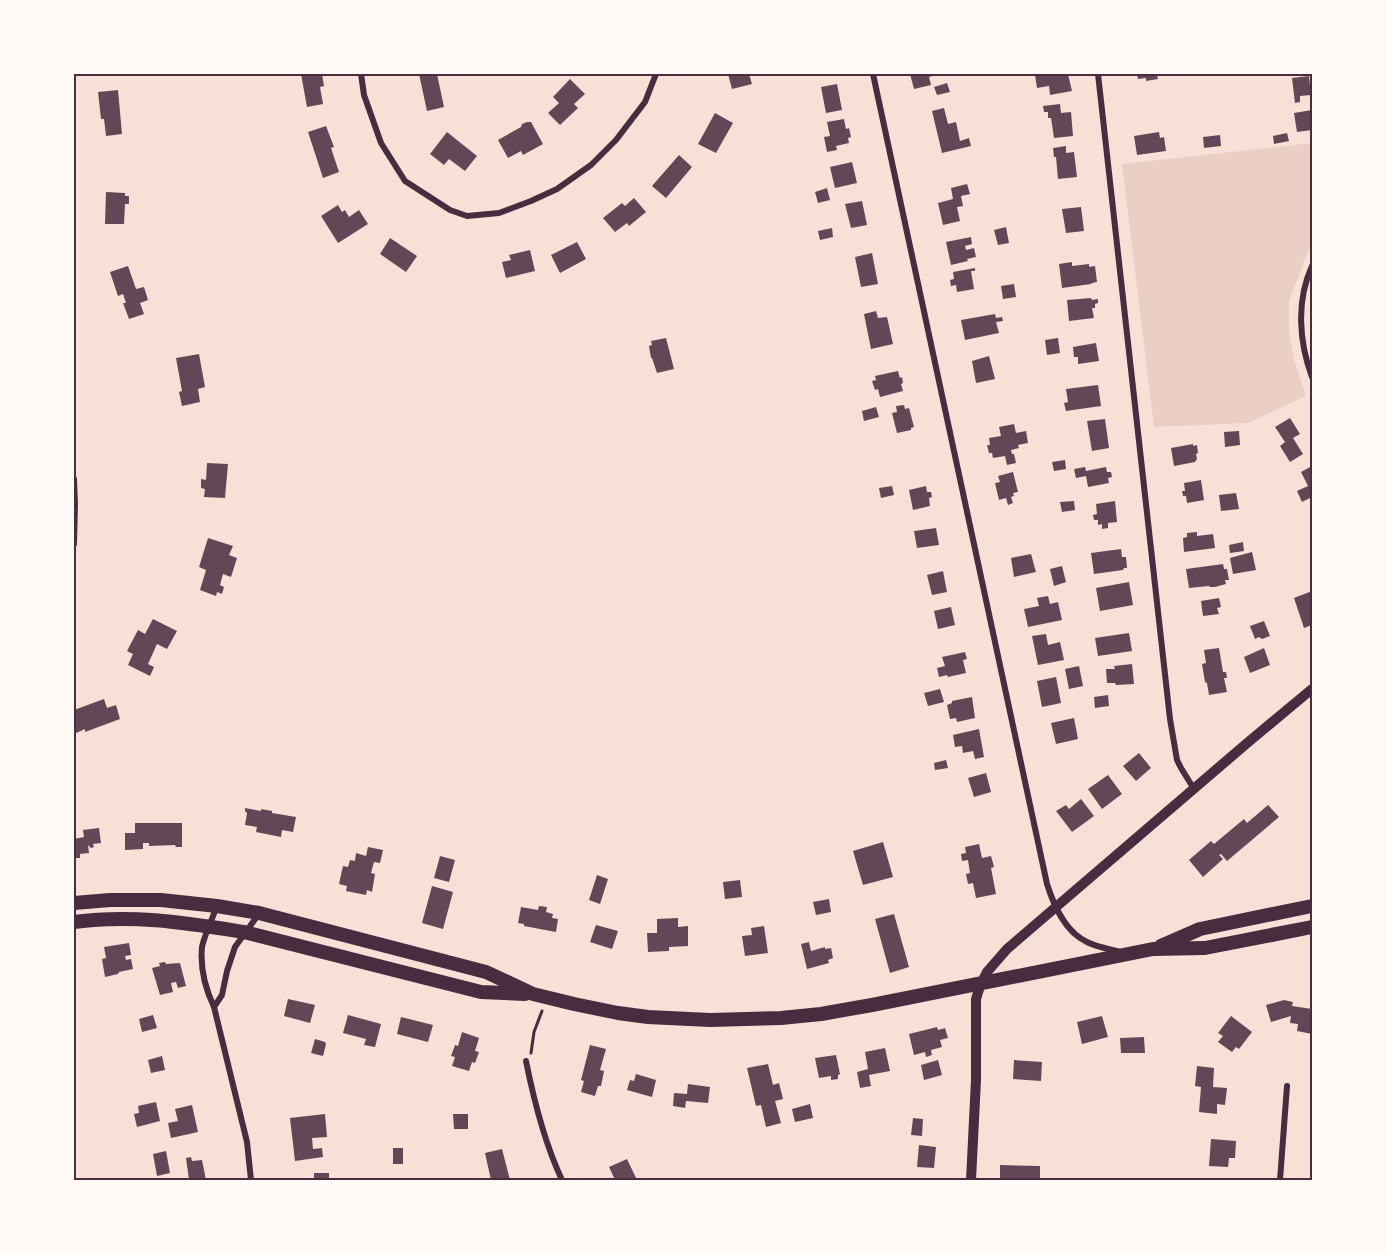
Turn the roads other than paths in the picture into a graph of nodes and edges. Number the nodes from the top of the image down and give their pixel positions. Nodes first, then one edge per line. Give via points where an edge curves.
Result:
1 (361, 74) edge
2 (657, 74) edge
3 (873, 74) edge
4 (1098, 74) edge
5 (1312, 266) edge
6 (1312, 377) edge
7 (74, 479) edge
8 (74, 544) edge
9 (1312, 688) edge
10 (1194, 789) junction
11 (74, 903) edge
12 (217, 906) junction
13 (1312, 906) edge
14 (1056, 907) junction
15 (259, 913) junction
16 (74, 922) edge
17 (210, 927) junction
18 (1312, 927) edge
19 (244, 932) junction
20 (1153, 949) junction
21 (1130, 954) junction
22 (981, 983) junction
23 (540, 996) junction
24 (214, 1007) junction
25 (526, 1061) road end
26 (1287, 1086) dead end
27 (251, 1180) edge
28 (562, 1180) edge
29 (971, 1180) edge
30 (1280, 1180) edge

1 - 2 street via 381,143 405,181 450,210 467,216 499,213 531,201 557,189 591,165 616,141 645,102
3 - 14 street via 1047,884
4 - 10 street via 1170,719 1177,760
5 - 6 street via 1301,320
7 - 8 street
9 - 10 street
10 - 14 street
11 - 12 main road via 161,900
12 - 15 main road
12 - 17 street
13 - 20 main road via 1200,929
14 - 21 street via 1079,938
14 - 22 street via 1001,955
15 - 19 street
15 - 23 main road via 486,972
16 - 17 main road via 141,918
17 - 19 main road
17 - 24 street via 202,945 202,972
18 - 20 main road via 1205,948
19 - 23 main road via 481,992
19 - 24 street
20 - 21 main road
21 - 22 main road
22 - 23 main road via 821,1014 748,1020 648,1017
22 - 29 street via 975,1008
24 - 27 street via 247,1142
25 - 28 street
26 - 30 street

